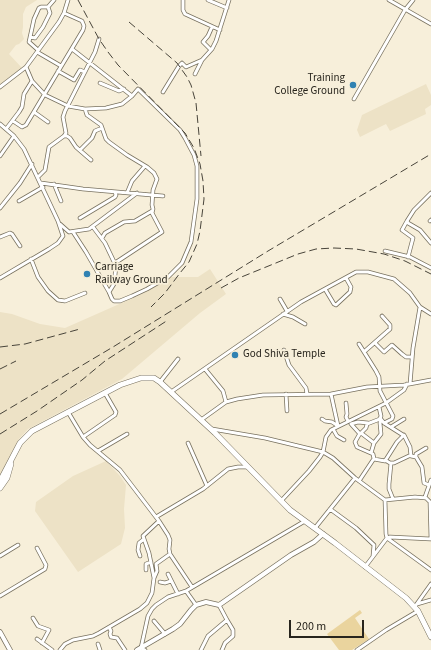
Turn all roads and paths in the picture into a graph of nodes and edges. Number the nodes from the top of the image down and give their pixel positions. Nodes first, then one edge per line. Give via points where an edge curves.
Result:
1 (54, 0) edge
2 (68, 0) edge
3 (184, 0) edge
4 (208, 0) edge
5 (229, 0) edge
6 (389, 0) edge
7 (413, 0) edge
8 (48, 7) junction
9 (227, 8) junction
10 (405, 10) junction
11 (64, 14) junction
12 (431, 24) edge
13 (212, 27) junction
14 (220, 30) junction
15 (30, 37) junction
16 (99, 39) dead end
17 (72, 49) junction
18 (211, 50) junction
19 (38, 51) junction
20 (202, 60) junction
21 (90, 63) junction
22 (61, 66) junction
23 (26, 67) junction
24 (58, 71) junction
25 (85, 72) junction
26 (195, 74) dead end
27 (32, 81) junction
28 (100, 83) dead end
29 (0, 87) edge
30 (124, 89) junction
31 (163, 92) dead end
32 (45, 95) junction
33 (132, 96) junction
34 (354, 99) dead end
35 (68, 106) junction
36 (85, 109) junction
37 (34, 112) junction
38 (13, 121) junction
39 (48, 122) dead end
40 (0, 124) edge
41 (102, 128) junction
42 (6, 130) junction
43 (14, 136) junction
44 (64, 136) junction
45 (80, 150) junction
46 (0, 156) edge
47 (90, 160) dead end
48 (32, 164) junction
49 (145, 166) junction
50 (38, 177) junction
51 (41, 182) junction
52 (54, 184) junction
53 (42, 187) junction
54 (114, 192) junction
55 (127, 193) junction
56 (137, 193) junction
57 (431, 193) edge
58 (153, 195) junction
59 (163, 196) dead end
60 (19, 201) dead end
61 (61, 201) dead end
62 (0, 208) edge
63 (153, 210) junction
64 (80, 218) dead end
65 (58, 221) junction
66 (407, 221) junction
67 (93, 227) junction
68 (73, 232) junction
69 (0, 237) edge
70 (102, 238) junction
71 (431, 243) edge
72 (20, 246) dead end
73 (385, 251) dead end
74 (408, 257) junction
75 (32, 259) junction
76 (115, 264) junction
77 (431, 268) edge
78 (0, 278) edge
79 (346, 278) junction
80 (325, 289) junction
81 (109, 292) junction
82 (85, 293) dead end
83 (280, 299) dead end
84 (420, 307) junction
85 (285, 312) junction
86 (431, 314) edge
87 (382, 316) dead end
88 (305, 324) dead end
89 (375, 343) junction
90 (359, 344) dead end
91 (284, 350) dead end
92 (364, 352) junction
93 (412, 357) junction
94 (178, 359) dead end
95 (205, 369) junction
96 (431, 380) edge
97 (160, 382) junction
98 (408, 384) junction
99 (379, 386) junction
100 (171, 392) junction
101 (104, 393) junction
102 (286, 394) junction
103 (307, 394) junction
104 (331, 394) junction
105 (226, 402) junction
106 (346, 403) dead end
107 (386, 403) junction
108 (379, 407) junction
109 (286, 411) dead end
110 (68, 412) junction
111 (322, 419) dead end
112 (404, 419) dead end
113 (201, 420) junction
114 (382, 420) junction
115 (350, 422) junction
116 (368, 423) junction
117 (338, 426) junction
118 (391, 428) junction
119 (211, 429) junction
120 (333, 429) junction
121 (360, 433) junction
122 (127, 434) dead end
123 (403, 435) junction
124 (83, 437) junction
125 (344, 440) dead end
126 (188, 443) dead end
127 (374, 443) junction
128 (426, 448) dead end
129 (98, 451) junction
130 (323, 452) junction
131 (371, 453) junction
132 (411, 455) junction
133 (416, 456) junction
134 (374, 459) junction
135 (12, 460) junction
136 (385, 460) junction
137 (391, 463) junction
138 (248, 467) junction
139 (355, 478) junction
140 (431, 480) edge
141 (0, 481) edge
142 (359, 481) junction
143 (429, 485) junction
144 (207, 486) junction
145 (0, 488) edge
146 (425, 497) junction
147 (393, 499) junction
148 (281, 500) junction
149 (385, 500) junction
150 (330, 509) junction
151 (156, 517) junction
152 (431, 517) edge
153 (159, 521) junction
154 (305, 521) junction
155 (315, 528) junction
156 (323, 534) junction
157 (387, 538) junction
158 (144, 539) junction
159 (431, 539) edge
160 (18, 545) dead end
161 (37, 548) dead end
162 (170, 554) junction
163 (0, 556) edge
164 (140, 556) dead end
165 (373, 558) junction
166 (151, 562) junction
167 (365, 567) junction
168 (146, 570) dead end
169 (431, 570) edge
170 (168, 574) dead end
171 (154, 578) junction
172 (171, 581) junction
173 (160, 582) dead end
174 (431, 584) edge
175 (192, 588) junction
176 (186, 591) junction
177 (178, 594) junction
178 (0, 596) edge
179 (150, 600) junction
180 (431, 600) edge
181 (219, 604) junction
182 (156, 605) junction
183 (196, 605) junction
184 (415, 605) junction
185 (418, 611) junction
186 (33, 618) dead end
187 (227, 620) junction
188 (154, 621) dead end
189 (109, 627) junction
190 (0, 632) edge
191 (165, 634) junction
192 (431, 637) edge
193 (37, 640) dead end
194 (42, 643) junction
195 (98, 644) dead end
196 (141, 649) edge
197 (10, 650) edge
198 (52, 650) edge
199 (60, 650) edge
200 (100, 650) edge
201 (125, 650) edge
202 (201, 650) edge
203 (222, 650) edge
204 (357, 650) edge

1 - 8 street
2 - 11 street
3 - 13 street via 185,14
4 - 9 street
5 - 9 street
6 - 10 street
7 - 10 street
8 - 15 street via 37,10
8 - 15 street via 49,15 43,27 35,38
9 - 14 street
10 - 12 street
10 - 34 street
11 - 17 street via 84,23 83,30
11 - 19 street
13 - 14 street
13 - 18 street via 203,42
14 - 18 street
15 - 19 street via 30,44
16 - 21 street
17 - 21 street
17 - 22 street
18 - 20 street
19 - 22 street
19 - 23 street
20 - 26 street
20 - 31 street via 186,67 182,63
21 - 25 street
21 - 30 street
22 - 24 street
23 - 27 street
23 - 29 street
24 - 25 street via 74,80 80,70
24 - 32 street
25 - 35 street
27 - 32 street
27 - 38 street via 24,94 22,107
28 - 30 street via 119,91
30 - 33 street
32 - 35 street
32 - 37 street
33 - 36 street via 113,107
33 - 81 street via 138,89 180,130 191,146 197,166 196,214 188,254 175,271 147,289 120,301 114,301
35 - 36 street
35 - 44 street via 63,118 66,133
36 - 41 street via 87,115 97,121
37 - 38 street via 24,127
37 - 39 street
38 - 42 street
40 - 42 street
41 - 45 street via 95,131
41 - 49 street via 109,142
42 - 43 street
43 - 46 street
43 - 48 street
44 - 45 street via 70,138
44 - 50 street via 49,147 45,170
45 - 47 street
48 - 50 street
48 - 62 street
49 - 55 street via 132,180
49 - 58 street via 157,179
50 - 51 street
51 - 52 street
51 - 53 street
52 - 54 street
52 - 61 street
53 - 60 street
53 - 65 street
54 - 55 street
54 - 64 street via 115,197
55 - 56 street
56 - 58 street
56 - 67 street
57 - 66 street
58 - 59 street
58 - 63 street
63 - 70 street via 136,221 124,222 105,233
63 - 76 street via 152,215 162,232
65 - 68 street via 66,230
65 - 75 street via 62,231 61,240
66 - 71 street via 420,230
66 - 74 street via 402,230 413,238
67 - 68 street
67 - 70 street
68 - 81 street
69 - 72 street via 10,233
70 - 76 street
73 - 74 street
74 - 77 street
75 - 78 street
75 - 82 street via 38,277 58,300 65,301
76 - 81 street via 117,271
79 - 80 street
79 - 80 street via 351,287 350,292 336,305
79 - 84 street via 360,271 394,279 410,293
80 - 85 street
83 - 85 street
84 - 86 street
84 - 93 street
85 - 88 street
85 - 95 street
87 - 89 street via 390,326
89 - 92 street
89 - 93 street via 384,352 392,345 402,354
90 - 92 street
91 - 103 street via 289,365 306,388
92 - 99 street via 376,371
93 - 98 street
94 - 97 street
95 - 100 street
95 - 105 street via 223,391
96 - 98 street
97 - 100 main road
97 - 101 main road via 154,378 140,378
98 - 99 street
98 - 107 street
99 - 104 street
99 - 107 street
100 - 113 main road
101 - 110 main road
101 - 124 street via 116,415
102 - 103 street
102 - 105 street
102 - 109 street
103 - 104 street
104 - 117 street
105 - 113 street
106 - 115 street via 346,417
107 - 108 street
107 - 114 street via 393,417
108 - 114 street
108 - 115 street
110 - 124 street
110 - 135 main road via 32,431 20,443
111 - 117 street
112 - 118 street
113 - 119 main road
114 - 116 street
114 - 118 street
114 - 127 street via 381,434
115 - 116 street
115 - 117 street
115 - 121 street
116 - 121 street via 366,429
117 - 120 street
118 - 123 street
119 - 130 street via 265,438
119 - 138 main road
120 - 125 street via 337,436
120 - 130 street via 326,437
121 - 127 street
121 - 131 street via 355,442 356,446
122 - 129 street
123 - 132 street via 408,440
123 - 136 street
124 - 129 street
126 - 144 street
127 - 131 street
128 - 133 street
129 - 151 street via 120,470
130 - 139 street
130 - 148 street
131 - 134 street
132 - 133 street
132 - 137 street
133 - 143 street via 423,471 424,483
134 - 136 street
134 - 142 street
135 - 141 main road
135 - 145 main road via 7,478
136 - 137 street
137 - 147 street via 389,489
138 - 144 street via 228,469
138 - 148 main road
139 - 142 street
139 - 150 street
140 - 143 street
142 - 149 street
143 - 146 street
144 - 151 street
146 - 147 street
146 - 152 street via 430,502
147 - 149 street
148 - 154 main road
149 - 157 street
150 - 155 street
150 - 165 street via 374,545
151 - 153 street
152 - 159 street
153 - 158 street via 144,534
153 - 162 street via 170,540
154 - 155 main road
154 - 175 street
155 - 156 main road
156 - 167 main road
156 - 181 street
157 - 159 street
157 - 165 street
157 - 169 street
158 - 164 street via 139,543
158 - 166 street
160 - 163 street
161 - 178 street via 46,569
162 - 171 street via 156,564
162 - 175 street
165 - 167 street
166 - 168 street via 146,564
166 - 171 street
167 - 184 main road
170 - 172 street
171 - 179 street
172 - 173 street via 165,584
172 - 177 street
174 - 184 street
175 - 176 street
176 - 177 street
176 - 183 street
177 - 182 street
179 - 182 street
179 - 189 street via 140,609
180 - 184 street
181 - 183 street via 206,602
181 - 187 street
182 - 196 street via 148,616
183 - 191 street via 180,624
184 - 185 main road
185 - 192 main road
185 - 204 street
186 - 194 street via 38,626 49,630
187 - 202 street via 208,636
187 - 203 street via 233,636
188 - 191 street
189 - 199 street via 93,636 69,641
189 - 201 street via 111,637 117,638
190 - 197 street
191 - 196 street
193 - 194 street
194 - 198 street
195 - 200 street

